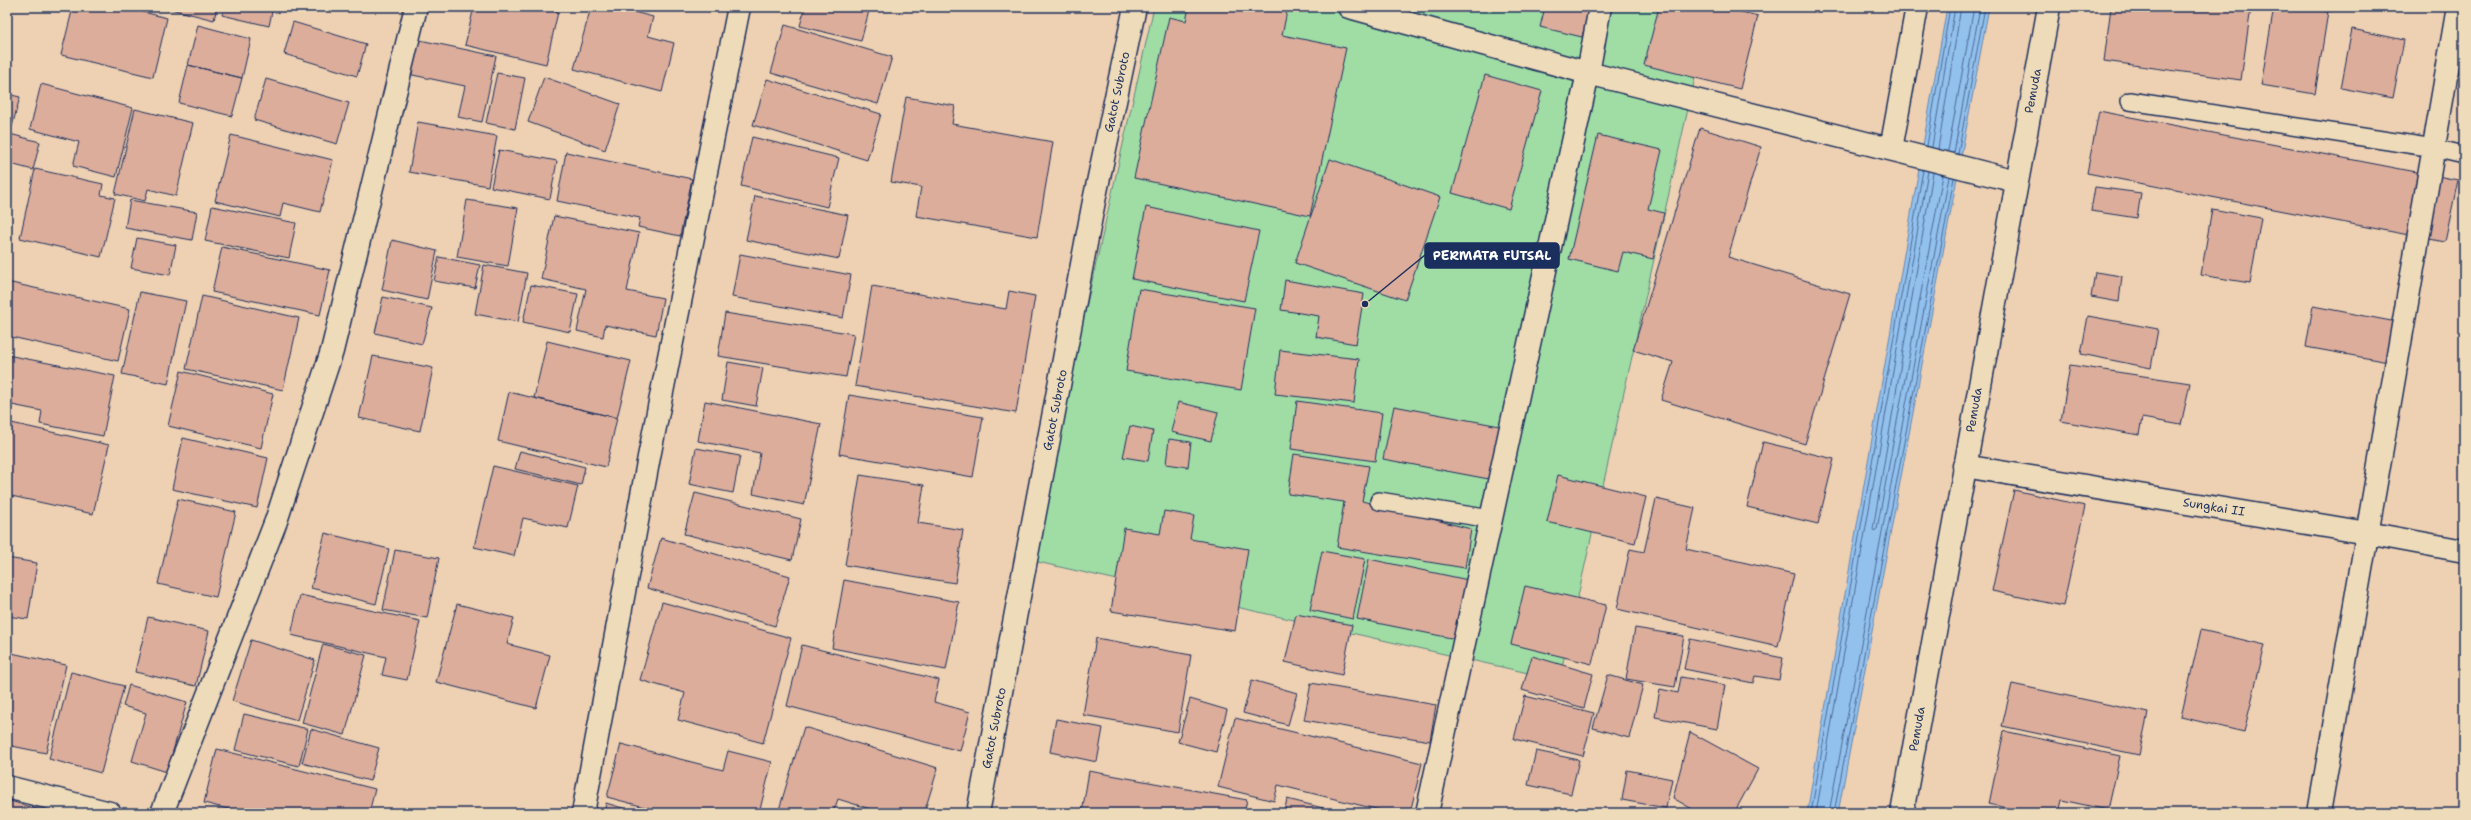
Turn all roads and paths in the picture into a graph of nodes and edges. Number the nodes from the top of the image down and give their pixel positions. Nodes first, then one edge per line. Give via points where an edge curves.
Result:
1 (416, 7) edge
2 (739, 7) edge
3 (1135, 7) edge
4 (1349, 7) edge
5 (1600, 7) edge
6 (1917, 7) edge
7 (2049, 7) edge
8 (2458, 7) edge
9 (1588, 74) junction
10 (2130, 101) dead end
11 (2434, 148) junction
12 (1891, 149) junction
13 (2464, 155) edge
14 (2016, 181) junction
15 (1964, 466) junction
16 (1379, 501) dead end
17 (1491, 519) junction
18 (2367, 533) junction
19 (2464, 551) edge
20 (7, 787) edge
21 (110, 813) edge
22 (162, 813) edge
23 (583, 813) edge
24 (978, 813) edge
25 (1427, 813) edge
26 (1902, 813) edge
27 (2319, 813) edge

1 - 22 street via 332,351 276,522
2 - 23 street via 651,449
3 - 24 street, Gatot Subroto via 1094,201
4 - 9 street
5 - 9 street
6 - 12 street
7 - 14 street, Pemuda
8 - 11 street
9 - 12 street
9 - 17 street
10 - 11 lane
11 - 13 lane
11 - 18 street
12 - 14 street
14 - 15 street, Pemuda
15 - 18 street, Sungkai II
15 - 26 street, Pemuda
16 - 17 lane
17 - 25 street
18 - 19 street, Sungkai II
18 - 27 street
20 - 21 street

